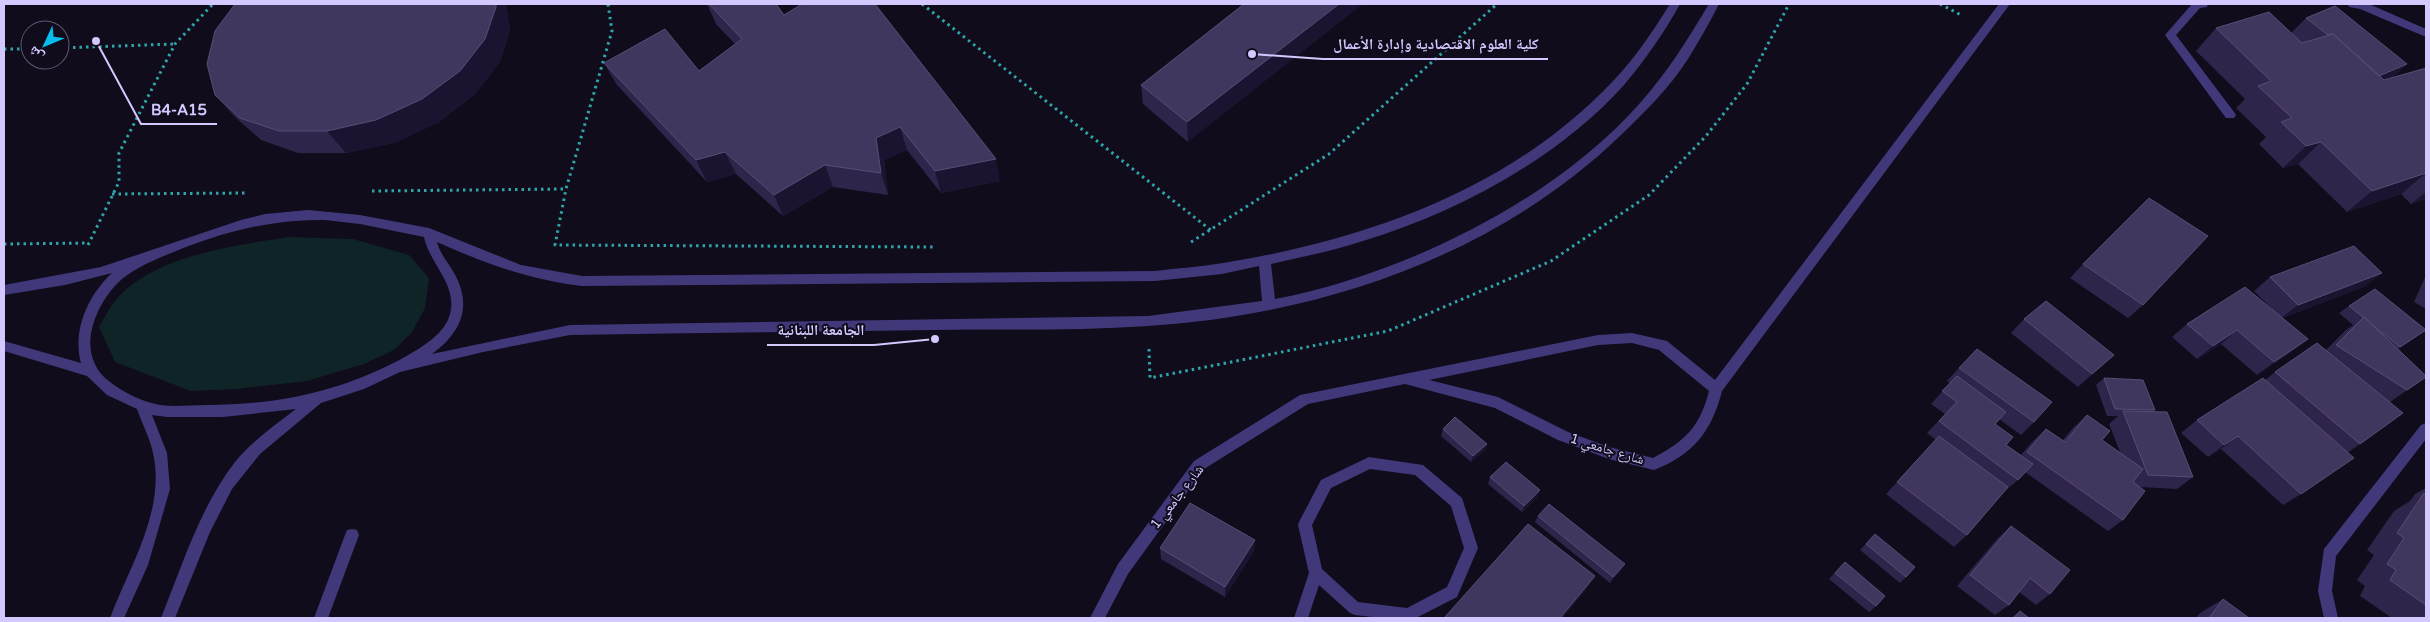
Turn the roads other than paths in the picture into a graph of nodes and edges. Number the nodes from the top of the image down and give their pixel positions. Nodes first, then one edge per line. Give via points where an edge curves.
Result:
1 (1675, 4) edge
2 (1714, 4) edge
3 (2005, 4) edge
4 (2203, 4) edge
5 (2353, 4) edge
6 (2426, 33) edge
7 (2230, 115) dead end
8 (429, 233) junction
9 (154, 254) junction
10 (1264, 260) junction
11 (4, 290) edge
12 (1269, 304) junction
13 (4, 346) edge
14 (399, 367) junction
15 (92, 372) junction
16 (1406, 379) junction
17 (1716, 390) junction
18 (319, 399) junction
19 (142, 405) junction
20 (2426, 429) edge
21 (352, 535) dead end
22 (1316, 573) junction
23 (1383, 615) edge
24 (117, 618) edge
25 (168, 618) edge
26 (321, 618) edge
27 (1097, 618) edge
28 (1301, 618) edge
29 (2332, 618) edge

1 - 10 street via 1635,64 1592,110 1540,151 1487,183 1430,211 1370,234
2 - 12 street via 1690,47 1664,82 1611,141 1563,178 1506,216 1442,250 1386,274
3 - 17 street
4 - 7 street via 2197,5 2170,34
5 - 6 street
8 - 9 street via 355,219 289,216 253,220 220,229
8 - 10 street via 522,272 582,281 1155,276 1231,268
8 - 14 street via 434,251 454,281 457,312 444,336 424,353
9 - 11 street via 101,272
9 - 15 street via 126,269 108,285 92,310 85,332 84,351
10 - 12 street
12 - 14 street via 1148,321 570,330 493,344
13 - 15 street
14 - 18 street
15 - 19 street via 106,387
16 - 17 street, شارع جامعي 1 via 1598,340 1632,338 1663,345
16 - 17 street, شارع جامعي 1 via 1498,403 1563,436 1609,453 1654,464 1682,450 1700,432 1712,408
16 - 27 street, شارع جامعي 1 via 1305,399 1199,464 1123,569
18 - 19 street via 270,409 232,412 154,410
18 - 25 street via 254,450 229,482 210,517
19 - 24 street via 160,453 163,489 141,565
20 - 29 street via 2329,554 2325,591
21 - 26 street
22 - 23 street via 1355,608
22 - 23 street via 1305,525 1326,484 1369,463 1418,469 1457,502 1471,548 1452,592 1408,615
22 - 28 street

